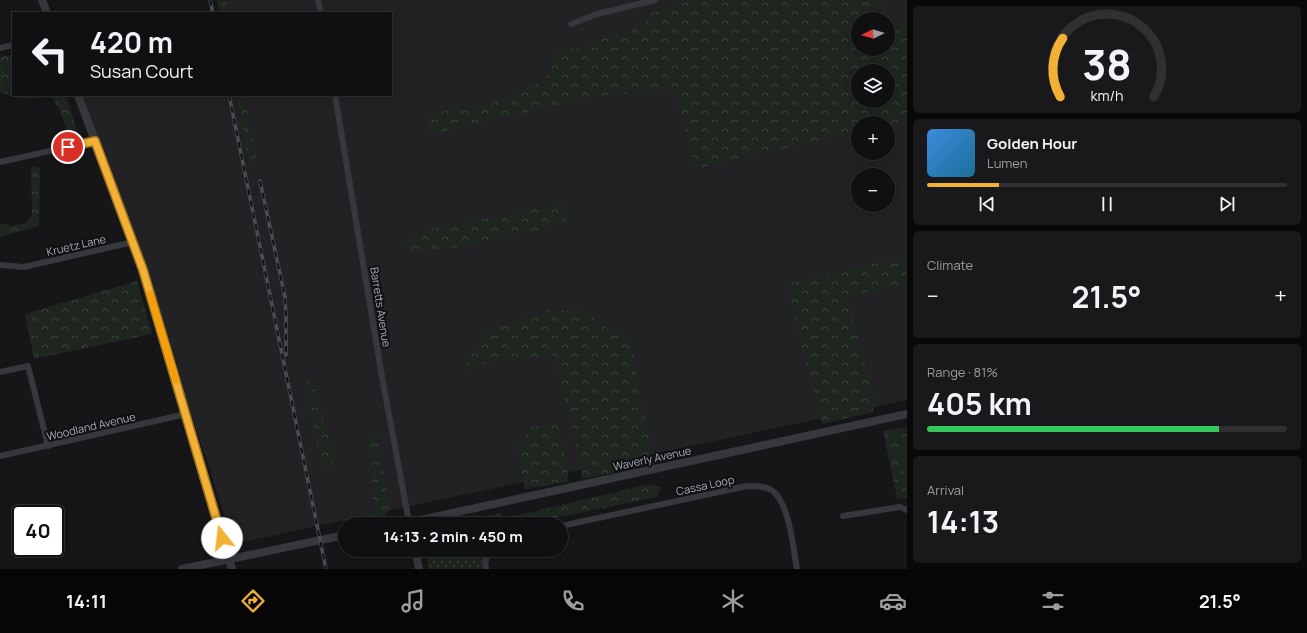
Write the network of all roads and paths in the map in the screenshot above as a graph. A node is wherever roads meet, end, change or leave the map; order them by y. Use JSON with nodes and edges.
{"nodes":[{"id":1,"x":42,"y":0,"type":"edge"},
{"id":2,"x":318,"y":0,"type":"edge"},
{"id":3,"x":655,"y":0,"type":"edge"},
{"id":4,"x":47,"y":12,"type":"edge"},
{"id":5,"x":321,"y":12,"type":"edge"},
{"id":6,"x":571,"y":24,"type":"dead end"},
{"id":7,"x":12,"y":45,"type":"edge"},
{"id":8,"x":0,"y":48,"type":"edge"},
{"id":9,"x":78,"y":96,"type":"edge"},
{"id":10,"x":335,"y":96,"type":"edge"},
{"id":11,"x":95,"y":141,"type":"junction"},
{"id":12,"x":0,"y":162,"type":"edge"},
{"id":13,"x":133,"y":242,"type":"junction"},
{"id":14,"x":0,"y":265,"type":"edge"},
{"id":15,"x":0,"y":372,"type":"edge"},
{"id":16,"x":186,"y":414,"type":"junction"},
{"id":17,"x":907,"y":414,"type":"edge"},
{"id":18,"x":48,"y":446,"type":"junction"},
{"id":19,"x":0,"y":456,"type":"edge"},
{"id":20,"x":907,"y":510,"type":"edge"},
{"id":21,"x":843,"y":516,"type":"dead end"},
{"id":22,"x":406,"y":517,"type":"edge"},
{"id":23,"x":435,"y":517,"type":"edge"},
{"id":24,"x":568,"y":525,"type":"edge"},
{"id":25,"x":338,"y":536,"type":"edge"},
{"id":26,"x":416,"y":557,"type":"edge"},
{"id":27,"x":487,"y":557,"type":"edge"},
{"id":28,"x":229,"y":559,"type":"junction"},
{"id":29,"x":182,"y":569,"type":"edge"},
{"id":30,"x":232,"y":569,"type":"edge"},
{"id":31,"x":419,"y":569,"type":"edge"},
{"id":32,"x":486,"y":569,"type":"edge"},
{"id":33,"x":797,"y":569,"type":"edge"}],
"edges":[{"from":1,"to":4,"type":"street"},
{"from":2,"to":5,"type":"street"},
{"from":3,"to":6,"type":"street"},
{"from":7,"to":8,"type":"street"},
{"from":9,"to":11,"type":"street"},
{"from":10,"to":22,"type":"street","name":"Barretts Avenue"},
{"from":11,"to":12,"type":"street"},
{"from":11,"to":13,"type":"street"},
{"from":13,"to":14,"type":"street","name":"Kruetz Lane"},
{"from":13,"to":16,"type":"street"},
{"from":15,"to":18,"type":"street"},
{"from":16,"to":18,"type":"street","name":"Woodland Avenue"},
{"from":16,"to":28,"type":"street"},
{"from":17,"to":23,"type":"street","name":"Waverly Avenue"},
{"from":18,"to":19,"type":"street","name":"Woodland Avenue"},
{"from":20,"to":21,"type":"street"},
{"from":24,"to":33,"type":"street","name":"Cassa Loop"},
{"from":25,"to":28,"type":"street"},
{"from":26,"to":31,"type":"street"},
{"from":27,"to":32,"type":"street"},
{"from":28,"to":29,"type":"street"},
{"from":28,"to":30,"type":"street"}]}
